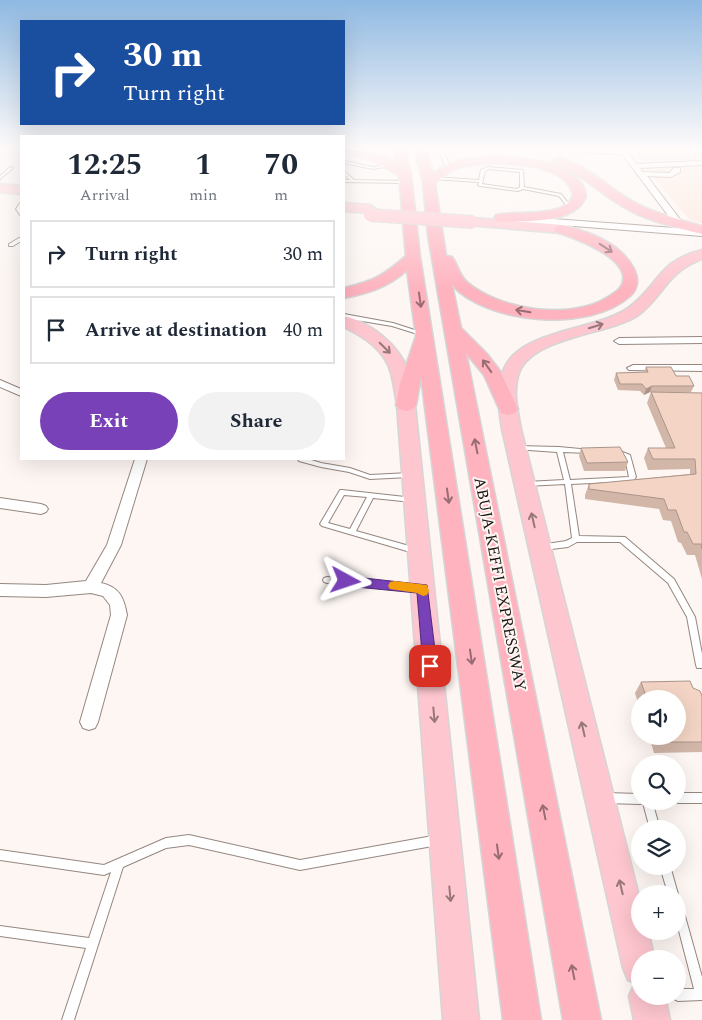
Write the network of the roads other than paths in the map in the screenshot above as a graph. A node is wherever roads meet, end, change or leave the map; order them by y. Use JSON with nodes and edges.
{"nodes":[{"id":1,"x":412,"y":196,"type":"edge"},
{"id":2,"x":420,"y":196,"type":"edge"},
{"id":3,"x":560,"y":196,"type":"edge"},
{"id":4,"x":580,"y":196,"type":"edge"},
{"id":5,"x":617,"y":196,"type":"edge"},
{"id":6,"x":657,"y":196,"type":"edge"},
{"id":7,"x":345,"y":207,"type":"edge"},
{"id":8,"x":570,"y":208,"type":"junction"},
{"id":9,"x":370,"y":212,"type":"junction"},
{"id":10,"x":345,"y":214,"type":"edge"},
{"id":11,"x":501,"y":218,"type":"junction"},
{"id":12,"x":472,"y":219,"type":"junction"},
{"id":13,"x":679,"y":224,"type":"junction"},
{"id":14,"x":561,"y":229,"type":"junction"},
{"id":15,"x":702,"y":232,"type":"edge"},
{"id":16,"x":435,"y":234,"type":"junction"},
{"id":17,"x":20,"y":240,"type":"edge"},
{"id":18,"x":11,"y":245,"type":"dead end"},
{"id":19,"x":702,"y":251,"type":"edge"},
{"id":20,"x":413,"y":257,"type":"junction"},
{"id":21,"x":345,"y":293,"type":"edge"},
{"id":22,"x":345,"y":316,"type":"edge"},
{"id":23,"x":345,"y":321,"type":"edge"},
{"id":24,"x":453,"y":330,"type":"junction"},
{"id":25,"x":425,"y":334,"type":"junction"},
{"id":26,"x":702,"y":340,"type":"edge"},
{"id":27,"x":619,"y":341,"type":"dead end"},
{"id":28,"x":633,"y":368,"type":"dead end"},
{"id":29,"x":702,"y":368,"type":"edge"},
{"id":30,"x":0,"y":383,"type":"edge"},
{"id":31,"x":20,"y":393,"type":"edge"},
{"id":32,"x":406,"y":405,"type":"junction"},
{"id":33,"x":508,"y":410,"type":"junction"},
{"id":34,"x":517,"y":448,"type":"junction"},
{"id":35,"x":559,"y":449,"type":"junction"},
{"id":36,"x":597,"y":451,"type":"edge"},
{"id":37,"x":607,"y":451,"type":"edge"},
{"id":38,"x":142,"y":460,"type":"edge"},
{"id":39,"x":304,"y":460,"type":"edge"},
{"id":40,"x":568,"y":482,"type":"junction"},
{"id":41,"x":525,"y":484,"type":"junction"},
{"id":42,"x":414,"y":488,"type":"junction"},
{"id":43,"x":371,"y":495,"type":"junction"},
{"id":44,"x":0,"y":503,"type":"edge"},
{"id":45,"x":41,"y":509,"type":"dead end"},
{"id":46,"x":352,"y":532,"type":"junction"},
{"id":47,"x":576,"y":539,"type":"junction"},
{"id":48,"x":540,"y":547,"type":"junction"},
{"id":49,"x":419,"y":551,"type":"junction"},
{"id":50,"x":327,"y":580,"type":"dead end"},
{"id":51,"x":91,"y":587,"type":"junction"},
{"id":52,"x":423,"y":589,"type":"junction"},
{"id":53,"x":0,"y":590,"type":"edge"},
{"id":54,"x":700,"y":665,"type":"dead end"},
{"id":55,"x":89,"y":722,"type":"dead end"},
{"id":56,"x":600,"y":798,"type":"junction"},
{"id":57,"x":686,"y":798,"type":"edge"},
{"id":58,"x":702,"y":798,"type":"edge"},
{"id":59,"x":631,"y":799,"type":"edge"},
{"id":60,"x":445,"y":839,"type":"junction"},
{"id":61,"x":0,"y":855,"type":"edge"},
{"id":62,"x":120,"y":863,"type":"junction"},
{"id":63,"x":0,"y":931,"type":"edge"},
{"id":64,"x":686,"y":937,"type":"edge"},
{"id":65,"x":93,"y":944,"type":"junction"},
{"id":66,"x":636,"y":950,"type":"edge"},
{"id":67,"x":702,"y":994,"type":"edge"},
{"id":68,"x":686,"y":995,"type":"edge"},
{"id":69,"x":649,"y":1005,"type":"edge"},
{"id":70,"x":68,"y":1020,"type":"edge"},
{"id":71,"x":461,"y":1020,"type":"edge"},
{"id":72,"x":522,"y":1020,"type":"edge"},
{"id":73,"x":582,"y":1020,"type":"edge"},
{"id":74,"x":652,"y":1020,"type":"edge"}],
"edges":[{"from":1,"to":20,"type":"highway","name":"ABUJA-KEFFI EXPRESSWAY"},
{"from":2,"to":16,"type":"highway","name":"ABUJA-KEFFI EXPRESSWAY"},
{"from":3,"to":8,"type":"lane"},
{"from":4,"to":8,"type":"highway"},
{"from":5,"to":13,"type":"highway"},
{"from":6,"to":13,"type":"street"},
{"from":7,"to":9,"type":"main road"},
{"from":8,"to":11,"type":"highway"},
{"from":9,"to":10,"type":"main road"},
{"from":9,"to":12,"type":"main road","bridge":true},
{"from":11,"to":12,"type":"main road"},
{"from":11,"to":15,"type":"street"},
{"from":12,"to":14,"type":"main road"},
{"from":13,"to":15,"type":"highway"},
{"from":14,"to":16,"type":"highway","one_way":true},
{"from":14,"to":19,"type":"street"},
{"from":16,"to":24,"type":"highway","name":"ABUJA-KEFFI EXPRESSWAY"},
{"from":17,"to":18,"type":"lane"},
{"from":33,"to":19,"type":"main road","one_way":true},
{"from":20,"to":21,"type":"highway"},
{"from":20,"to":25,"type":"highway","name":"ABUJA-KEFFI EXPRESSWAY","one_way":true},
{"from":22,"to":25,"type":"lane"},
{"from":23,"to":32,"type":"main road","one_way":true},
{"from":33,"to":24,"type":"highway","one_way":true},
{"from":73,"to":24,"type":"highway","name":"ABUJA-KEFFI EXPRESSWAY","one_way":true},
{"from":25,"to":32,"type":"highway"},
{"from":25,"to":72,"type":"highway","name":"ABUJA-KEFFI EXPRESSWAY","one_way":true},
{"from":26,"to":27,"type":"street"},
{"from":28,"to":29,"type":"street"},
{"from":30,"to":31,"type":"street"},
{"from":32,"to":42,"type":"main road"},
{"from":33,"to":34,"type":"main road"},
{"from":34,"to":35,"type":"lane"},
{"from":34,"to":41,"type":"main road"},
{"from":35,"to":36,"type":"lane"},
{"from":35,"to":40,"type":"lane"},
{"from":37,"to":40,"type":"lane"},
{"from":38,"to":51,"type":"street"},
{"from":39,"to":42,"type":"lane"},
{"from":40,"to":41,"type":"lane"},
{"from":40,"to":47,"type":"lane"},
{"from":48,"to":41,"type":"main road","one_way":true},
{"from":42,"to":43,"type":"lane"},
{"from":42,"to":49,"type":"main road"},
{"from":43,"to":46,"type":"lane"},
{"from":43,"to":46,"type":"lane"},
{"from":44,"to":45,"type":"street"},
{"from":46,"to":49,"type":"lane"},
{"from":47,"to":48,"type":"lane"},
{"from":47,"to":54,"type":"lane"},
{"from":56,"to":48,"type":"main road","one_way":true},
{"from":49,"to":52,"type":"main road"},
{"from":50,"to":52,"type":"lane"},
{"from":51,"to":53,"type":"street"},
{"from":51,"to":55,"type":"street"},
{"from":52,"to":60,"type":"main road","one_way":true},
{"from":56,"to":59,"type":"lane"},
{"from":66,"to":56,"type":"main road","one_way":true},
{"from":57,"to":58,"type":"lane"},
{"from":60,"to":62,"type":"lane"},
{"from":60,"to":71,"type":"main road","one_way":true},
{"from":61,"to":62,"type":"lane"},
{"from":62,"to":65,"type":"lane"},
{"from":63,"to":65,"type":"lane"},
{"from":64,"to":67,"type":"lane"},
{"from":65,"to":70,"type":"lane"},
{"from":67,"to":68,"type":"lane"},
{"from":69,"to":74,"type":"main road"}]}
